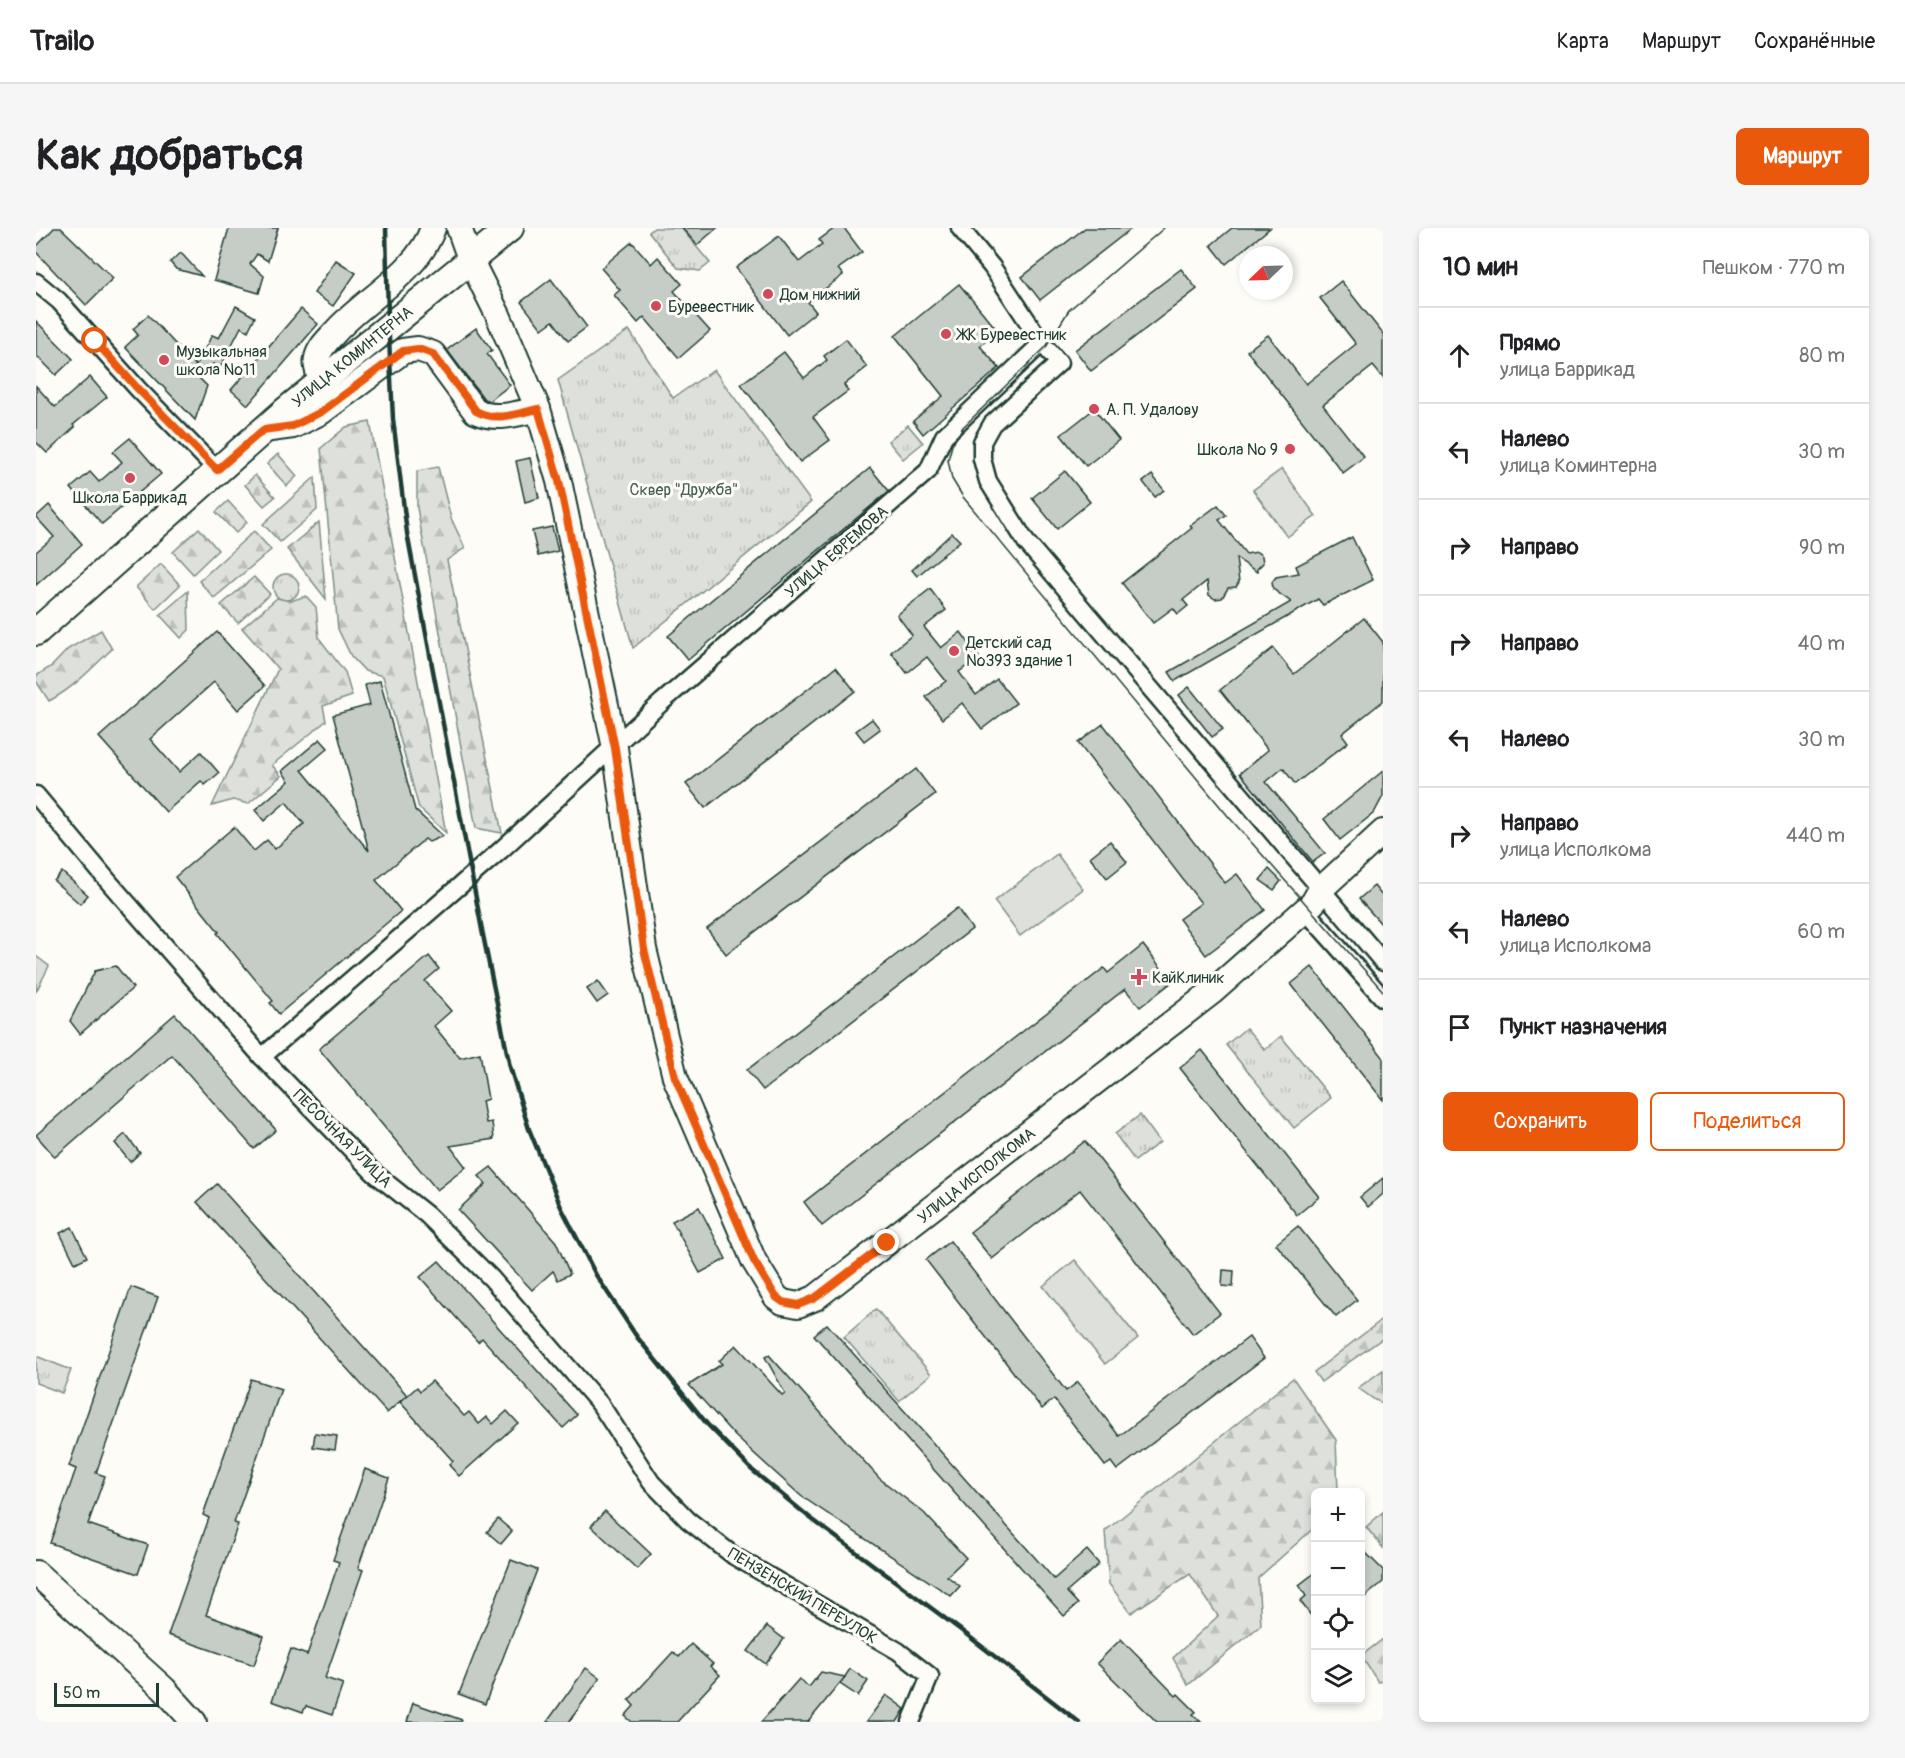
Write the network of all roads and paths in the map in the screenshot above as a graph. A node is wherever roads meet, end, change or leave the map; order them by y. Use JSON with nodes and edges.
{"nodes":[{"id":1,"x":433,"y":228,"type":"edge"},
{"id":2,"x":459,"y":228,"type":"edge"},
{"id":3,"x":510,"y":228,"type":"edge"},
{"id":4,"x":960,"y":228,"type":"edge"},
{"id":5,"x":470,"y":260,"type":"junction"},
{"id":6,"x":36,"y":282,"type":"edge"},
{"id":7,"x":1042,"y":343,"type":"junction"},
{"id":8,"x":321,"y":381,"type":"junction"},
{"id":9,"x":538,"y":409,"type":"junction"},
{"id":10,"x":263,"y":430,"type":"junction"},
{"id":11,"x":217,"y":470,"type":"junction"},
{"id":12,"x":36,"y":632,"type":"edge"},
{"id":13,"x":615,"y":748,"type":"junction"},
{"id":14,"x":36,"y":795,"type":"edge"},
{"id":15,"x":1383,"y":832,"type":"edge"},
{"id":16,"x":1320,"y":889,"type":"junction"},
{"id":17,"x":1305,"y":910,"type":"junction"},
{"id":18,"x":1383,"y":962,"type":"edge"},
{"id":19,"x":1383,"y":998,"type":"edge"},
{"id":20,"x":262,"y":1057,"type":"junction"},
{"id":21,"x":614,"y":1425,"type":"joint"},
{"id":22,"x":36,"y":1573,"type":"edge"},
{"id":23,"x":194,"y":1722,"type":"edge"},
{"id":24,"x":911,"y":1722,"type":"edge"}],
"edges":[{"from":1,"to":8,"type":"street"},
{"from":2,"to":5,"type":"street","name":"УЛИЦА ИСПОЛКОМА"},
{"from":3,"to":5,"type":"main road","name":"УЛИЦА КОМИНТЕРНА"},
{"from":4,"to":7,"type":"street"},
{"from":5,"to":8,"type":"main road","name":"УЛИЦА КОМИНТЕРНА"},
{"from":5,"to":9,"type":"street","name":"УЛИЦА ИСПОЛКОМА"},
{"from":6,"to":11,"type":"street"},
{"from":7,"to":13,"type":"street","name":"УЛИЦА ЕФРЕМОВА"},
{"from":7,"to":16,"type":"street"},
{"from":8,"to":10,"type":"main road","name":"УЛИЦА КОМИНТЕРНА"},
{"from":9,"to":10,"type":"street"},
{"from":9,"to":13,"type":"street","name":"УЛИЦА ИСПОЛКОМА"},
{"from":10,"to":11,"type":"main road","name":"УЛИЦА КОМИНТЕРНА"},
{"from":11,"to":12,"type":"main road","name":"УЛИЦА КОМИНТЕРНА"},
{"from":13,"to":17,"type":"street","name":"УЛИЦА ИСПОЛКОМА"},
{"from":13,"to":20,"type":"street","name":"УЛИЦА ЕФРЕМОВА"},
{"from":14,"to":20,"type":"street","name":"ПЕСОЧНАЯ УЛИЦА"},
{"from":15,"to":16,"type":"street","name":"УЛИЦА ИСПОЛКОМА"},
{"from":16,"to":17,"type":"street","name":"УЛИЦА ИСПОЛКОМА"},
{"from":16,"to":18,"type":"street"},
{"from":17,"to":19,"type":"street"},
{"from":20,"to":21,"type":"street","name":"ПЕСОЧНАЯ УЛИЦА"},
{"from":21,"to":24,"type":"street","name":"ПЕНЗЕНСКИЙ ПЕРЕУЛОК"},
{"from":22,"to":23,"type":"street"}]}
